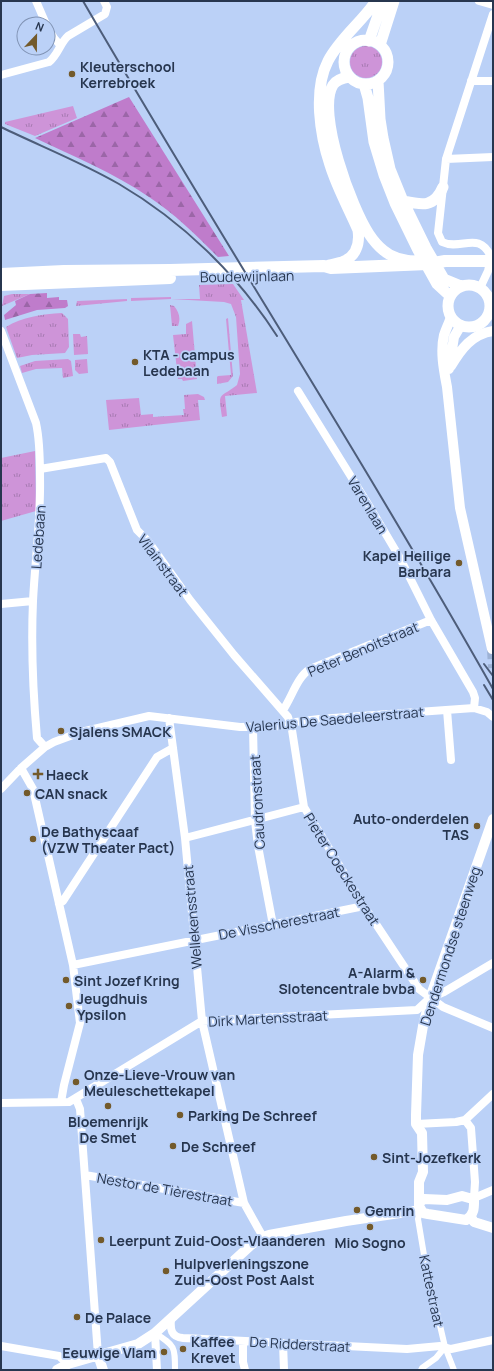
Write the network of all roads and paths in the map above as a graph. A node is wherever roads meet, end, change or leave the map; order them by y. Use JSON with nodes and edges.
{"nodes":[{"id":1,"x":36,"y":1,"type":"edge"},
{"id":2,"x":104,"y":1,"type":"edge"},
{"id":3,"x":376,"y":1,"type":"edge"},
{"id":4,"x":383,"y":1,"type":"edge"},
{"id":5,"x":394,"y":1,"type":"edge"},
{"id":6,"x":479,"y":1,"type":"edge"},
{"id":7,"x":493,"y":5,"type":"edge"},
{"id":8,"x":493,"y":14,"type":"edge"},
{"id":9,"x":43,"y":16,"type":"edge"},
{"id":10,"x":56,"y":40,"type":"edge"},
{"id":11,"x":369,"y":40,"type":"junction"},
{"id":12,"x":60,"y":45,"type":"junction"},
{"id":13,"x":380,"y":45,"type":"junction"},
{"id":14,"x":344,"y":56,"type":"junction"},
{"id":15,"x":1,"y":75,"type":"edge"},
{"id":16,"x":348,"y":76,"type":"junction"},
{"id":17,"x":378,"y":81,"type":"junction"},
{"id":18,"x":471,"y":81,"type":"junction"},
{"id":19,"x":493,"y":81,"type":"edge"},
{"id":20,"x":364,"y":84,"type":"junction"},
{"id":21,"x":320,"y":92,"type":"junction"},
{"id":22,"x":493,"y":157,"type":"edge"},
{"id":23,"x":446,"y":159,"type":"junction"},
{"id":24,"x":443,"y":187,"type":"junction"},
{"id":25,"x":403,"y":201,"type":"junction"},
{"id":26,"x":441,"y":204,"type":"junction"},
{"id":27,"x":411,"y":217,"type":"junction"},
{"id":28,"x":493,"y":260,"type":"edge"},
{"id":29,"x":444,"y":262,"type":"junction"},
{"id":30,"x":324,"y":266,"type":"junction"},
{"id":31,"x":7,"y":279,"type":"edge"},
{"id":32,"x":461,"y":286,"type":"junction"},
{"id":33,"x":480,"y":288,"type":"junction"},
{"id":34,"x":450,"y":296,"type":"junction"},
{"id":35,"x":491,"y":306,"type":"edge"},
{"id":36,"x":451,"y":317,"type":"junction"},
{"id":37,"x":489,"y":320,"type":"edge"},
{"id":38,"x":461,"y":326,"type":"junction"},
{"id":39,"x":1,"y":331,"type":"edge"},
{"id":40,"x":493,"y":331,"type":"edge"},
{"id":41,"x":449,"y":370,"type":"junction"},
{"id":42,"x":447,"y":387,"type":"junction"},
{"id":43,"x":298,"y":391,"type":"dead end"},
{"id":44,"x":40,"y":469,"type":"junction"},
{"id":45,"x":33,"y":601,"type":"junction"},
{"id":46,"x":1,"y":604,"type":"edge"},
{"id":47,"x":431,"y":620,"type":"junction"},
{"id":48,"x":492,"y":649,"type":"dead end"},
{"id":49,"x":474,"y":708,"type":"junction"},
{"id":50,"x":283,"y":710,"type":"junction"},
{"id":51,"x":447,"y":710,"type":"junction"},
{"id":52,"x":493,"y":717,"type":"edge"},
{"id":53,"x":169,"y":718,"type":"junction"},
{"id":54,"x":290,"y":724,"type":"junction"},
{"id":55,"x":253,"y":727,"type":"junction"},
{"id":56,"x":45,"y":746,"type":"junction"},
{"id":57,"x":172,"y":748,"type":"junction"},
{"id":58,"x":451,"y":760,"type":"dead end"},
{"id":59,"x":21,"y":768,"type":"junction"},
{"id":60,"x":1,"y":789,"type":"edge"},
{"id":61,"x":304,"y":808,"type":"junction"},
{"id":62,"x":493,"y":819,"type":"edge"},
{"id":63,"x":255,"y":821,"type":"junction"},
{"id":64,"x":185,"y":838,"type":"junction"},
{"id":65,"x":59,"y":904,"type":"junction"},
{"id":66,"x":364,"y":906,"type":"junction"},
{"id":67,"x":273,"y":925,"type":"junction"},
{"id":68,"x":194,"y":940,"type":"junction"},
{"id":69,"x":493,"y":963,"type":"edge"},
{"id":70,"x":73,"y":964,"type":"junction"},
{"id":71,"x":430,"y":998,"type":"junction"},
{"id":72,"x":202,"y":1022,"type":"junction"},
{"id":73,"x":493,"y":1028,"type":"edge"},
{"id":74,"x":64,"y":1089,"type":"junction"},
{"id":75,"x":493,"y":1094,"type":"edge"},
{"id":76,"x":76,"y":1099,"type":"junction"},
{"id":77,"x":61,"y":1102,"type":"junction"},
{"id":78,"x":1,"y":1103,"type":"edge"},
{"id":79,"x":465,"y":1120,"type":"junction"},
{"id":80,"x":416,"y":1124,"type":"junction"},
{"id":81,"x":85,"y":1175,"type":"junction"},
{"id":82,"x":419,"y":1182,"type":"junction"},
{"id":83,"x":493,"y":1190,"type":"edge"},
{"id":84,"x":474,"y":1198,"type":"junction"},
{"id":85,"x":430,"y":1199,"type":"junction"},
{"id":86,"x":244,"y":1203,"type":"junction"},
{"id":87,"x":420,"y":1206,"type":"junction"},
{"id":88,"x":471,"y":1217,"type":"junction"},
{"id":89,"x":493,"y":1228,"type":"edge"},
{"id":90,"x":263,"y":1237,"type":"junction"},
{"id":91,"x":172,"y":1319,"type":"junction"},
{"id":92,"x":155,"y":1333,"type":"junction"},
{"id":93,"x":493,"y":1340,"type":"edge"},
{"id":94,"x":243,"y":1341,"type":"junction"},
{"id":95,"x":283,"y":1343,"type":"junction"},
{"id":96,"x":1,"y":1346,"type":"edge"},
{"id":97,"x":445,"y":1347,"type":"junction"},
{"id":98,"x":98,"y":1355,"type":"junction"},
{"id":99,"x":68,"y":1364,"type":"junction"},
{"id":100,"x":57,"y":1370,"type":"edge"},
{"id":101,"x":103,"y":1370,"type":"edge"},
{"id":102,"x":157,"y":1370,"type":"edge"},
{"id":103,"x":175,"y":1370,"type":"edge"},
{"id":104,"x":245,"y":1370,"type":"edge"},
{"id":105,"x":284,"y":1370,"type":"edge"},
{"id":106,"x":421,"y":1370,"type":"edge"},
{"id":107,"x":454,"y":1370,"type":"edge"}],
"edges":[{"from":1,"to":9,"type":"street"},
{"from":2,"to":12,"type":"street"},
{"from":3,"to":21,"type":"main road","name":"Boudewijnlaan"},
{"from":4,"to":11,"type":"main road"},
{"from":5,"to":13,"type":"main road"},
{"from":6,"to":7,"type":"street"},
{"from":8,"to":18,"type":"street"},
{"from":10,"to":12,"type":"street"},
{"from":11,"to":13,"type":"main road"},
{"from":11,"to":14,"type":"main road"},
{"from":12,"to":15,"type":"street"},
{"from":13,"to":17,"type":"main road"},
{"from":14,"to":16,"type":"main road"},
{"from":14,"to":21,"type":"main road"},
{"from":16,"to":20,"type":"main road"},
{"from":16,"to":29,"type":"main road","name":"Boudewijnlaan"},
{"from":17,"to":20,"type":"main road"},
{"from":17,"to":25,"type":"main road"},
{"from":18,"to":19,"type":"street"},
{"from":18,"to":23,"type":"street"},
{"from":20,"to":34,"type":"main road"},
{"from":21,"to":30,"type":"main road","name":"Boudewijnlaan"},
{"from":22,"to":23,"type":"street"},
{"from":23,"to":24,"type":"street"},
{"from":24,"to":25,"type":"main road"},
{"from":24,"to":26,"type":"street"},
{"from":25,"to":27,"type":"main road"},
{"from":26,"to":27,"type":"main road"},
{"from":26,"to":28,"type":"street"},
{"from":27,"to":32,"type":"main road"},
{"from":28,"to":29,"type":"main road","name":"Boudewijnlaan"},
{"from":28,"to":31,"type":"main road","name":"Boudewijnlaan"},
{"from":28,"to":33,"type":"street"},
{"from":29,"to":30,"type":"main road","name":"Boudewijnlaan"},
{"from":30,"to":31,"type":"main road","name":"Boudewijnlaan"},
{"from":32,"to":33,"type":"main road"},
{"from":32,"to":34,"type":"main road"},
{"from":33,"to":35,"type":"main road"},
{"from":34,"to":36,"type":"main road"},
{"from":35,"to":37,"type":"main road"},
{"from":36,"to":38,"type":"main road"},
{"from":36,"to":42,"type":"street"},
{"from":37,"to":38,"type":"main road"},
{"from":38,"to":41,"type":"street"},
{"from":39,"to":44,"type":"street","name":"Ledebaan"},
{"from":40,"to":41,"type":"street"},
{"from":41,"to":42,"type":"street"},
{"from":42,"to":48,"type":"street"},
{"from":43,"to":47,"type":"street","name":"Varenlaan"},
{"from":44,"to":45,"type":"street","name":"Ledebaan"},
{"from":44,"to":50,"type":"street","name":"Vilainstraat"},
{"from":45,"to":46,"type":"street"},
{"from":45,"to":56,"type":"street","name":"Ledebaan"},
{"from":47,"to":49,"type":"street","name":"Varenlaan"},
{"from":47,"to":50,"type":"street","name":"Peter Benoitstraat"},
{"from":49,"to":51,"type":"street","name":"Valerius De Saedeleerstraat"},
{"from":49,"to":52,"type":"street","name":"Valerius De Saedeleerstraat"},
{"from":50,"to":54,"type":"street"},
{"from":51,"to":54,"type":"street","name":"Valerius De Saedeleerstraat"},
{"from":51,"to":58,"type":"street"},
{"from":53,"to":55,"type":"street","name":"Valerius De Saedeleerstraat"},
{"from":53,"to":56,"type":"street","name":"Valerius De Saedeleerstraat"},
{"from":53,"to":57,"type":"street","name":"Wellekensstraat"},
{"from":54,"to":55,"type":"street","name":"Valerius De Saedeleerstraat"},
{"from":54,"to":61,"type":"street","name":"Pieter Coeckestraat"},
{"from":55,"to":63,"type":"street","name":"Caudronstraat"},
{"from":56,"to":59,"type":"street","name":"Valerius De Saedeleerstraat"},
{"from":57,"to":64,"type":"street","name":"Wellekensstraat"},
{"from":57,"to":65,"type":"street"},
{"from":59,"to":60,"type":"street","name":"Valerius De Saedeleerstraat"},
{"from":59,"to":65,"type":"street"},
{"from":61,"to":63,"type":"street"},
{"from":61,"to":66,"type":"street","name":"Pieter Coeckestraat"},
{"from":62,"to":71,"type":"street","name":"Dendermondse steenweg"},
{"from":63,"to":64,"type":"street"},
{"from":63,"to":67,"type":"street","name":"Caudronstraat"},
{"from":64,"to":68,"type":"street","name":"Wellekensstraat"},
{"from":65,"to":70,"type":"street"},
{"from":66,"to":67,"type":"street","name":"De Visscherestraat"},
{"from":66,"to":71,"type":"street","name":"Pieter Coeckestraat"},
{"from":67,"to":68,"type":"street","name":"De Visscherestraat"},
{"from":68,"to":70,"type":"street","name":"De Visscherestraat"},
{"from":68,"to":72,"type":"street","name":"Wellekensstraat"},
{"from":69,"to":71,"type":"street","name":"Dirk Martensstraat"},
{"from":70,"to":74,"type":"street"},
{"from":71,"to":72,"type":"street","name":"Dirk Martensstraat"},
{"from":71,"to":73,"type":"street","name":"Pieter Coeckestraat"},
{"from":71,"to":80,"type":"street","name":"Dendermondse steenweg"},
{"from":72,"to":76,"type":"street","name":"Dirk Martensstraat"},
{"from":72,"to":86,"type":"street","name":"Wellekensstraat"},
{"from":74,"to":76,"type":"street"},
{"from":74,"to":77,"type":"street"},
{"from":75,"to":79,"type":"street"},
{"from":76,"to":77,"type":"street"},
{"from":76,"to":81,"type":"street"},
{"from":77,"to":78,"type":"street"},
{"from":79,"to":80,"type":"street"},
{"from":79,"to":84,"type":"street"},
{"from":80,"to":82,"type":"street","name":"Dendermondse steenweg"},
{"from":81,"to":86,"type":"street","name":"Nestor de Tièrestraat"},
{"from":81,"to":98,"type":"street"},
{"from":82,"to":85,"type":"street"},
{"from":82,"to":87,"type":"street","name":"Dendermondse steenweg"},
{"from":83,"to":84,"type":"street"},
{"from":84,"to":85,"type":"street"},
{"from":84,"to":88,"type":"street"},
{"from":85,"to":87,"type":"street"},
{"from":86,"to":90,"type":"street","name":"Wellekensstraat"},
{"from":87,"to":88,"type":"street"},
{"from":87,"to":90,"type":"street"},
{"from":87,"to":97,"type":"street","name":"Kattestraat"},
{"from":88,"to":89,"type":"street"},
{"from":90,"to":91,"type":"street"},
{"from":91,"to":92,"type":"street"},
{"from":91,"to":94,"type":"street","name":"De Ridderstraat"},
{"from":92,"to":98,"type":"street"},
{"from":92,"to":102,"type":"street"},
{"from":92,"to":103,"type":"street"},
{"from":93,"to":97,"type":"street","name":"De Ridderstraat"},
{"from":94,"to":95,"type":"street","name":"De Ridderstraat"},
{"from":94,"to":104,"type":"street"},
{"from":95,"to":97,"type":"street","name":"De Ridderstraat"},
{"from":95,"to":105,"type":"street"},
{"from":96,"to":99,"type":"street"},
{"from":97,"to":106,"type":"street"},
{"from":97,"to":107,"type":"street","name":"Kattestraat"},
{"from":98,"to":99,"type":"street"},
{"from":98,"to":101,"type":"street"},
{"from":99,"to":100,"type":"street"}]}
